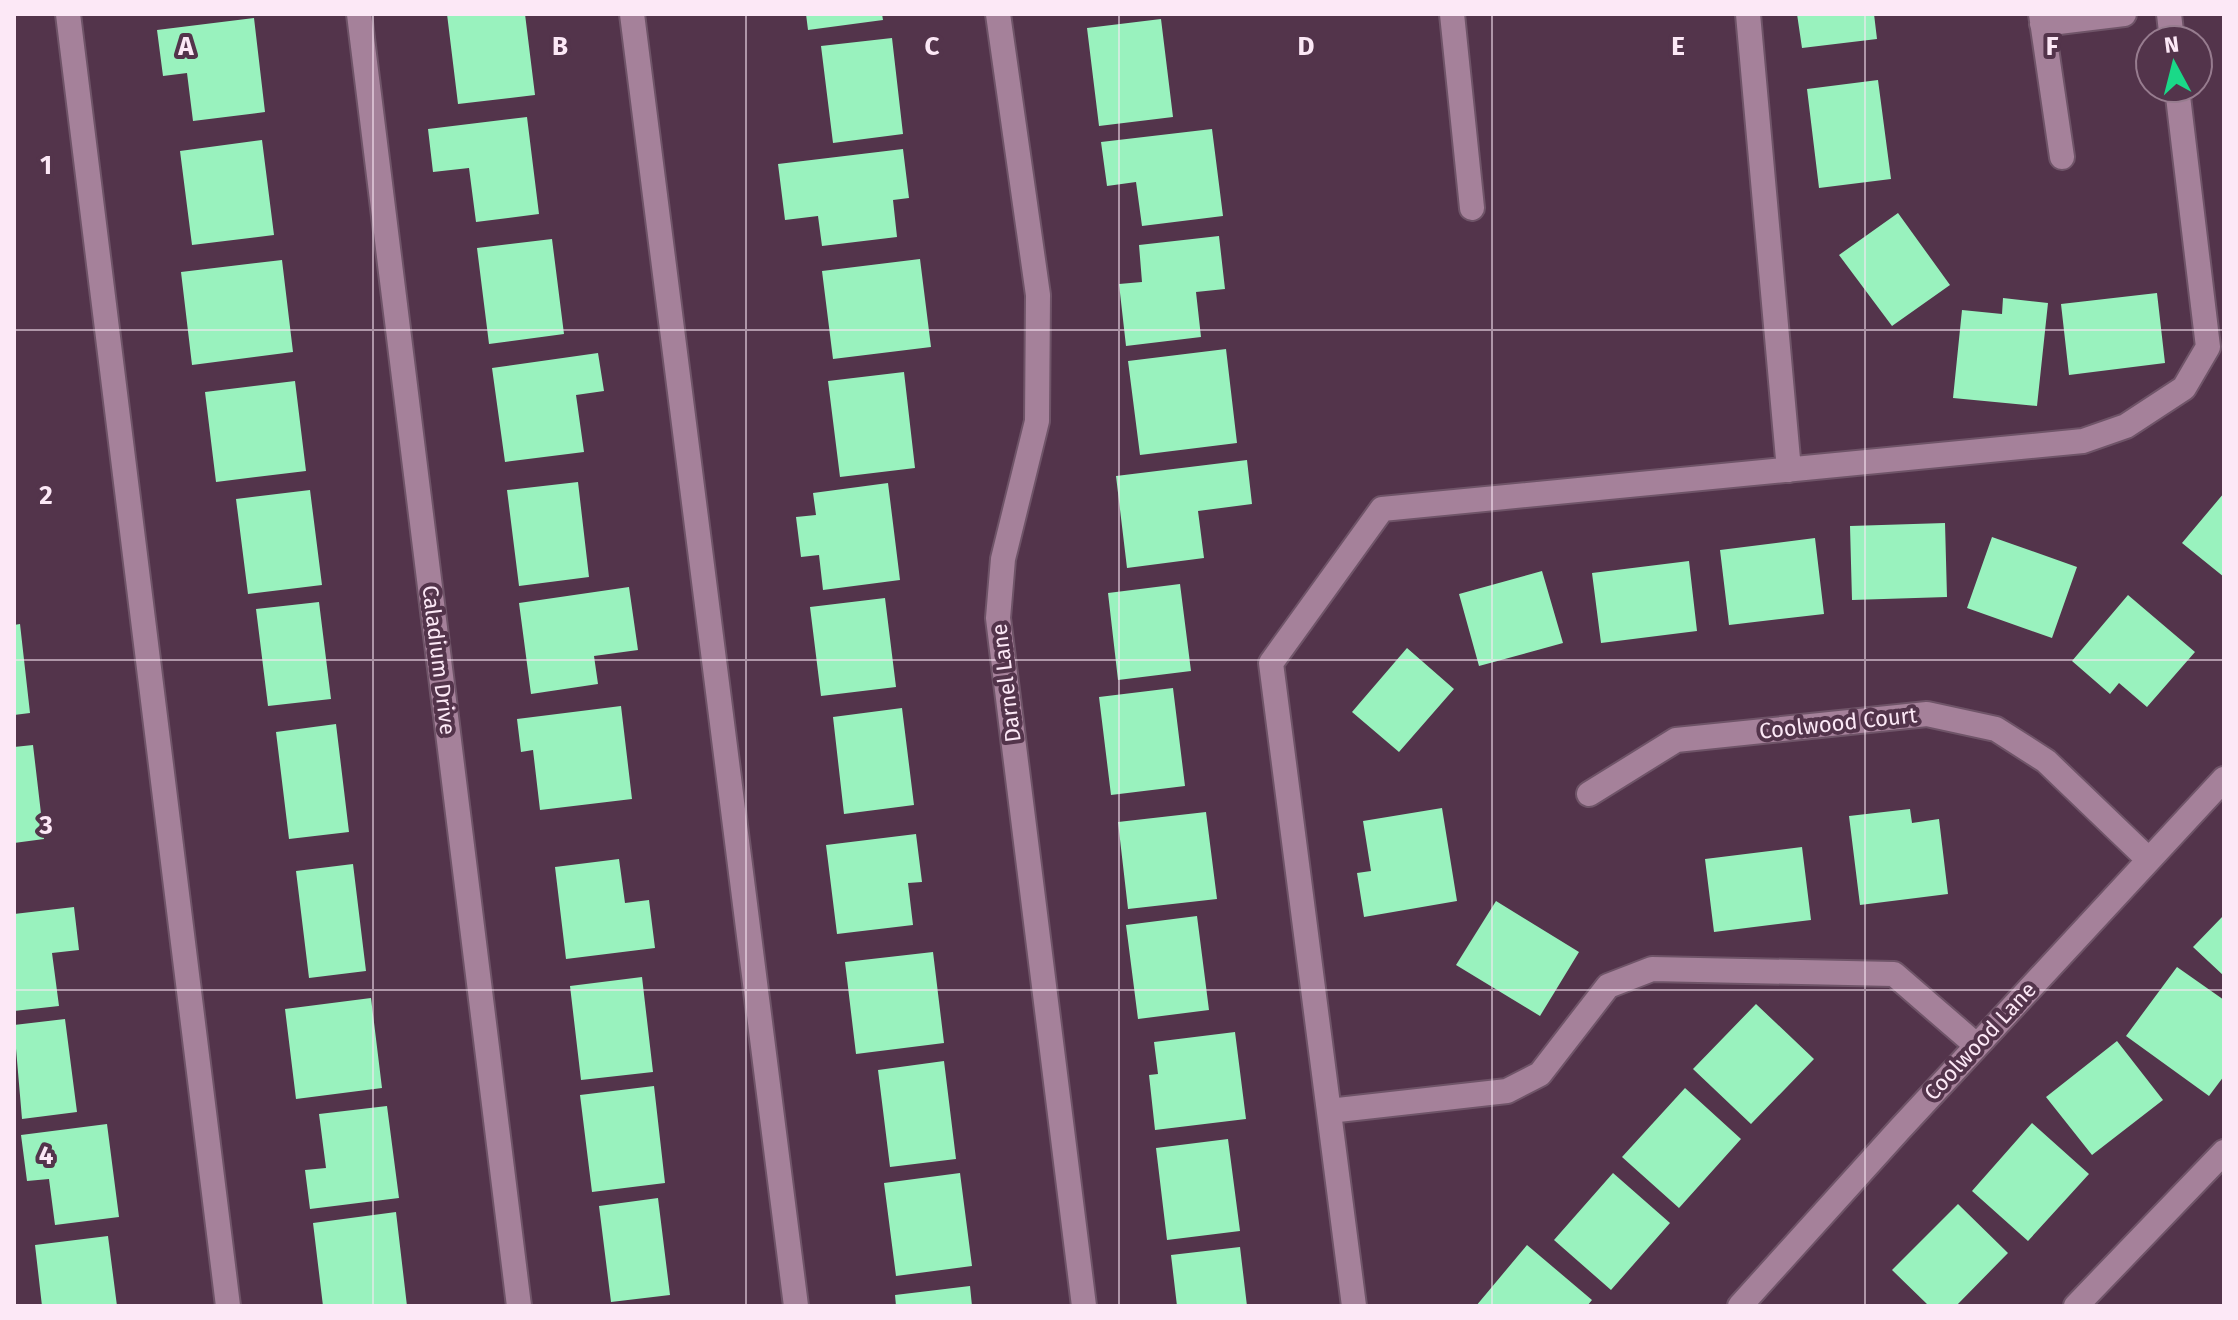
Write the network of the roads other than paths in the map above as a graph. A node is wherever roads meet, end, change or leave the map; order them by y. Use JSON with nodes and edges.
{"nodes":[{"id":1,"x":68,"y":14,"type":"edge"},
{"id":2,"x":359,"y":14,"type":"edge"},
{"id":3,"x":632,"y":14,"type":"edge"},
{"id":4,"x":998,"y":14,"type":"edge"},
{"id":5,"x":1452,"y":14,"type":"edge"},
{"id":6,"x":1748,"y":14,"type":"edge"},
{"id":7,"x":2124,"y":14,"type":"edge"},
{"id":8,"x":2042,"y":19,"type":"edge"},
{"id":9,"x":2179,"y":104,"type":"edge"},
{"id":10,"x":2062,"y":157,"type":"dead end"},
{"id":11,"x":1472,"y":208,"type":"dead end"},
{"id":12,"x":1789,"y":470,"type":"junction"},
{"id":13,"x":2224,"y":779,"type":"edge"},
{"id":14,"x":1589,"y":794,"type":"dead end"},
{"id":15,"x":2149,"y":860,"type":"junction"},
{"id":16,"x":1976,"y":1045,"type":"junction"},
{"id":17,"x":1329,"y":1111,"type":"junction"},
{"id":18,"x":2224,"y":1152,"type":"edge"},
{"id":19,"x":228,"y":1306,"type":"edge"},
{"id":20,"x":519,"y":1306,"type":"edge"},
{"id":21,"x":796,"y":1306,"type":"edge"},
{"id":22,"x":1084,"y":1306,"type":"edge"},
{"id":23,"x":1354,"y":1306,"type":"edge"},
{"id":24,"x":1740,"y":1306,"type":"edge"},
{"id":25,"x":2076,"y":1306,"type":"edge"}],
"edges":[{"from":1,"to":19,"type":"street"},
{"from":2,"to":20,"type":"street","name":"Caladium Drive"},
{"from":3,"to":21,"type":"street"},
{"from":4,"to":22,"type":"street","name":"Darnel Lane"},
{"from":5,"to":11,"type":"street"},
{"from":6,"to":12,"type":"street"},
{"from":7,"to":8,"type":"street"},
{"from":8,"to":10,"type":"street"},
{"from":9,"to":12,"type":"street"},
{"from":12,"to":17,"type":"street"},
{"from":13,"to":15,"type":"street","name":"Coolwood Lane"},
{"from":14,"to":15,"type":"street","name":"Coolwood Court"},
{"from":15,"to":16,"type":"street","name":"Coolwood Lane"},
{"from":16,"to":17,"type":"street"},
{"from":16,"to":24,"type":"street","name":"Coolwood Lane"},
{"from":17,"to":23,"type":"street"},
{"from":18,"to":25,"type":"street"}]}
